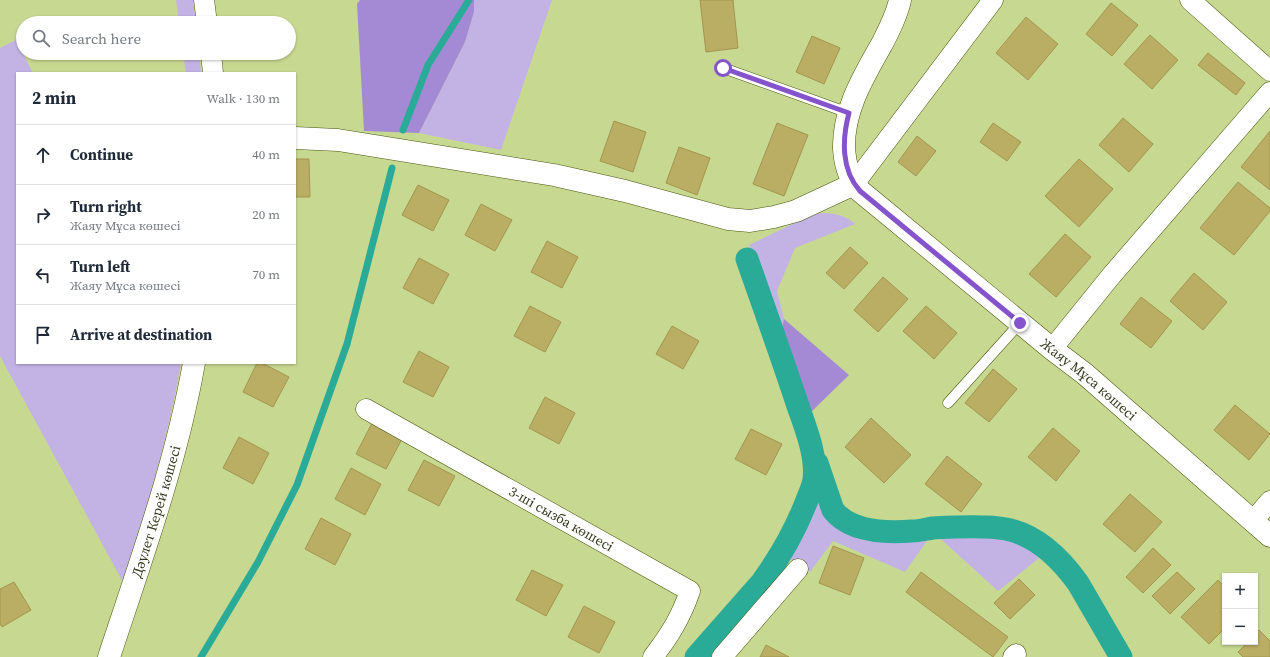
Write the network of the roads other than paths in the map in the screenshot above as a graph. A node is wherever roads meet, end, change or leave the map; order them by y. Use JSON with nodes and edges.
{"nodes":[{"id":1,"x":204,"y":0,"type":"edge"},
{"id":2,"x":900,"y":0,"type":"edge"},
{"id":3,"x":993,"y":0,"type":"edge"},
{"id":4,"x":1190,"y":0,"type":"edge"},
{"id":5,"x":206,"y":16,"type":"edge"},
{"id":6,"x":212,"y":60,"type":"edge"},
{"id":7,"x":723,"y":68,"type":"dead end"},
{"id":8,"x":1270,"y":71,"type":"edge"},
{"id":9,"x":213,"y":72,"type":"edge"},
{"id":10,"x":1270,"y":92,"type":"edge"},
{"id":11,"x":849,"y":113,"type":"junction"},
{"id":12,"x":296,"y":138,"type":"edge"},
{"id":13,"x":854,"y":184,"type":"junction"},
{"id":14,"x":1020,"y":323,"type":"junction"},
{"id":15,"x":1052,"y":349,"type":"junction"},
{"id":16,"x":194,"y":364,"type":"edge"},
{"id":17,"x":948,"y":403,"type":"dead end"},
{"id":18,"x":366,"y":409,"type":"dead end"},
{"id":19,"x":1270,"y":501,"type":"edge"},
{"id":20,"x":1253,"y":521,"type":"junction"},
{"id":21,"x":1270,"y":536,"type":"edge"},
{"id":22,"x":798,"y":569,"type":"dead end"},
{"id":23,"x":109,"y":657,"type":"edge"},
{"id":24,"x":653,"y":657,"type":"edge"},
{"id":25,"x":722,"y":657,"type":"edge"}],
"edges":[{"from":1,"to":5,"type":"street"},
{"from":2,"to":11,"type":"street","name":"Жаяу Мұса көшесі"},
{"from":3,"to":13,"type":"street"},
{"from":4,"to":8,"type":"street"},
{"from":6,"to":9,"type":"street"},
{"from":7,"to":11,"type":"lane"},
{"from":10,"to":15,"type":"street"},
{"from":11,"to":13,"type":"street","name":"Жаяу Мұса көшесі"},
{"from":12,"to":13,"type":"street"},
{"from":13,"to":14,"type":"street","name":"Жаяу Мұса көшесі"},
{"from":14,"to":15,"type":"street","name":"Жаяу Мұса көшесі"},
{"from":14,"to":17,"type":"lane"},
{"from":15,"to":20,"type":"street","name":"Жаяу Мұса көшесі"},
{"from":16,"to":23,"type":"street","name":"Дәулет Керей көшесі"},
{"from":18,"to":24,"type":"street","name":"3-ші сызба көшесі"},
{"from":19,"to":20,"type":"street"},
{"from":20,"to":21,"type":"street","name":"Жаяу Мұса көшесі"},
{"from":22,"to":25,"type":"street"}]}
